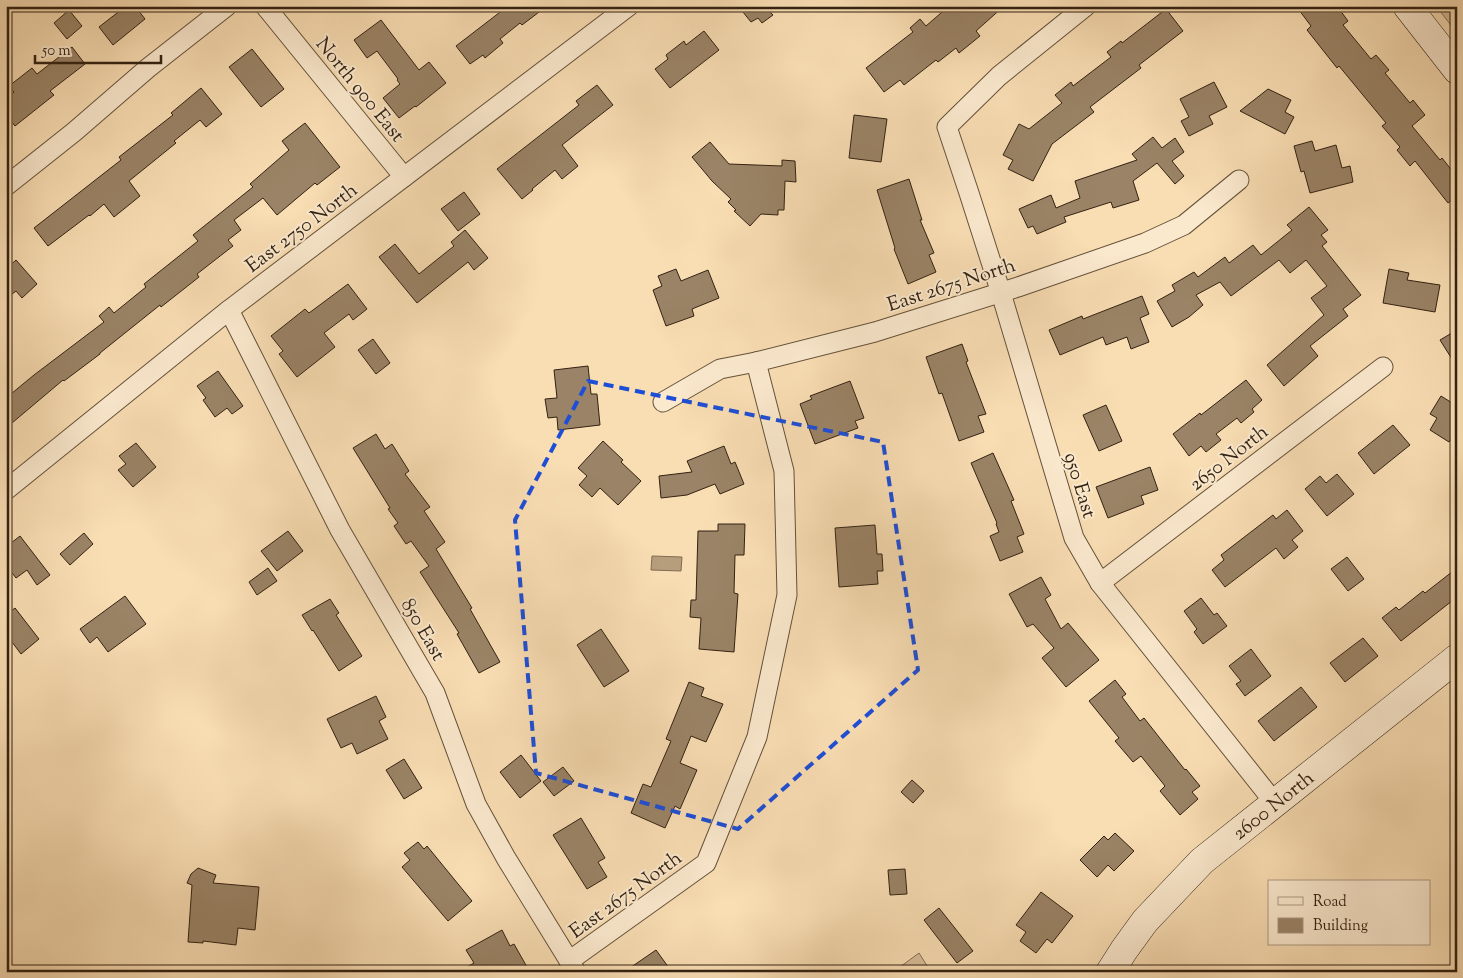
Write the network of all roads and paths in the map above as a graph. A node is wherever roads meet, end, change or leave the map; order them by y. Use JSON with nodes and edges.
{"nodes":[{"id":1,"x":226,"y":6,"type":"edge"},
{"id":2,"x":265,"y":6,"type":"edge"},
{"id":3,"x":629,"y":6,"type":"edge"},
{"id":4,"x":1086,"y":6,"type":"edge"},
{"id":5,"x":1407,"y":6,"type":"edge"},
{"id":6,"x":1457,"y":70,"type":"edge"},
{"id":7,"x":404,"y":177,"type":"junction"},
{"id":8,"x":1239,"y":180,"type":"dead end"},
{"id":9,"x":6,"y":186,"type":"edge"},
{"id":10,"x":1000,"y":293,"type":"junction"},
{"id":11,"x":229,"y":310,"type":"junction"},
{"id":12,"x":756,"y":362,"type":"junction"},
{"id":13,"x":1382,"y":367,"type":"dead end"},
{"id":14,"x":663,"y":402,"type":"dead end"},
{"id":15,"x":6,"y":490,"type":"edge"},
{"id":16,"x":1100,"y":583,"type":"junction"},
{"id":17,"x":1457,"y":658,"type":"edge"},
{"id":18,"x":1274,"y":802,"type":"junction"},
{"id":19,"x":572,"y":966,"type":"edge"},
{"id":20,"x":1110,"y":972,"type":"edge"}],
"edges":[{"from":1,"to":9,"type":"street"},
{"from":2,"to":7,"type":"street","name":"North 900 East"},
{"from":3,"to":7,"type":"street","name":"East 2750 North"},
{"from":4,"to":10,"type":"street","name":"950 East"},
{"from":5,"to":6,"type":"main road"},
{"from":7,"to":11,"type":"street","name":"East 2750 North"},
{"from":8,"to":10,"type":"street","name":"East 2675 North"},
{"from":10,"to":12,"type":"street","name":"East 2675 North"},
{"from":10,"to":16,"type":"street","name":"950 East"},
{"from":11,"to":15,"type":"street","name":"East 2750 North"},
{"from":11,"to":19,"type":"street","name":"850 East"},
{"from":12,"to":14,"type":"street","name":"East 2675 North"},
{"from":12,"to":19,"type":"street","name":"East 2675 North"},
{"from":13,"to":16,"type":"street","name":"2650 North"},
{"from":16,"to":18,"type":"street","name":"950 East"},
{"from":17,"to":18,"type":"main road","name":"2600 North"},
{"from":18,"to":20,"type":"main road","name":"2600 North"}]}
